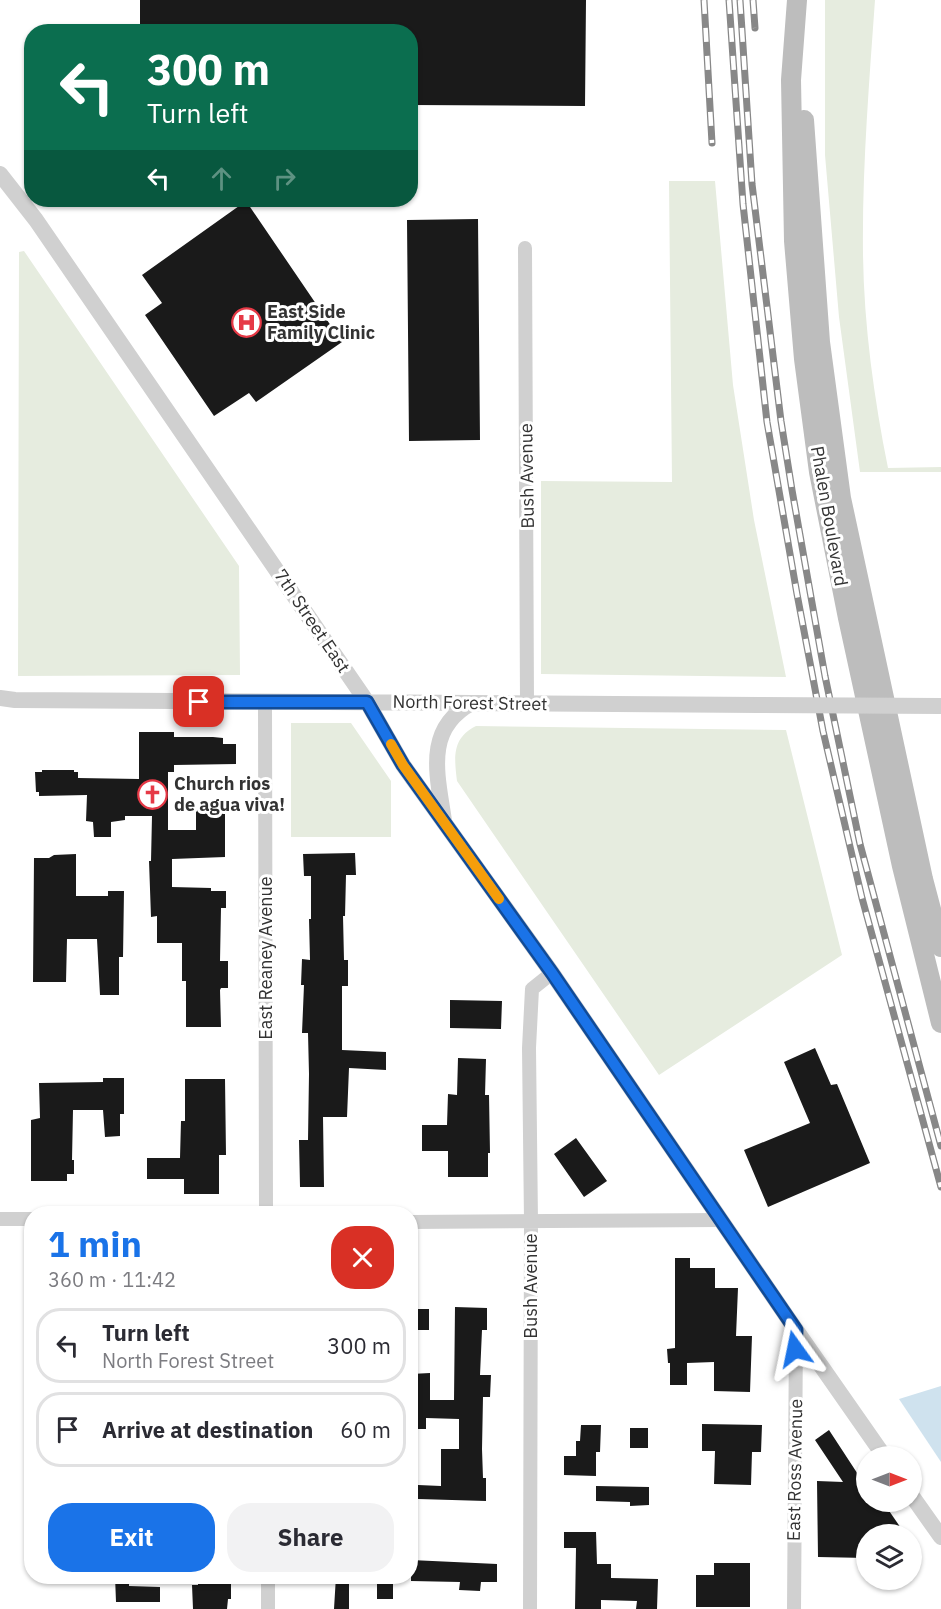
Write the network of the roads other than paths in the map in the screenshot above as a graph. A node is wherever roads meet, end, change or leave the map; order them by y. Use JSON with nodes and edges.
{"nodes":[{"id":1,"x":797,"y":0,"type":"edge"},
{"id":2,"x":0,"y":174,"type":"edge"},
{"id":3,"x":24,"y":205,"type":"edge"},
{"id":4,"x":26,"y":207,"type":"edge"},
{"id":5,"x":525,"y":248,"type":"dead end"},
{"id":6,"x":0,"y":698,"type":"edge"},
{"id":7,"x":367,"y":702,"type":"junction"},
{"id":8,"x":265,"y":703,"type":"junction"},
{"id":9,"x":472,"y":704,"type":"junction"},
{"id":10,"x":527,"y":704,"type":"junction"},
{"id":11,"x":941,"y":706,"type":"edge"},
{"id":12,"x":445,"y":825,"type":"junction"},
{"id":13,"x":941,"y":947,"type":"edge"},
{"id":14,"x":552,"y":973,"type":"junction"},
{"id":15,"x":941,"y":1023,"type":"edge"},
{"id":16,"x":266,"y":1206,"type":"edge"},
{"id":17,"x":0,"y":1219,"type":"edge"},
{"id":18,"x":24,"y":1219,"type":"edge"},
{"id":19,"x":721,"y":1220,"type":"junction"},
{"id":20,"x":418,"y":1222,"type":"edge"},
{"id":21,"x":531,"y":1222,"type":"junction"},
{"id":22,"x":796,"y":1330,"type":"junction"},
{"id":23,"x":877,"y":1446,"type":"edge"},
{"id":24,"x":922,"y":1510,"type":"edge"},
{"id":25,"x":941,"y":1537,"type":"edge"},
{"id":26,"x":268,"y":1584,"type":"edge"},
{"id":27,"x":268,"y":1609,"type":"edge"},
{"id":28,"x":530,"y":1609,"type":"edge"},
{"id":29,"x":794,"y":1609,"type":"edge"}],
"edges":[{"from":1,"to":13,"type":"main road","name":"Phalen Boulevard"},
{"from":1,"to":15,"type":"main road","name":"Phalen Boulevard"},
{"from":2,"to":3,"type":"street","name":"7th Street East"},
{"from":4,"to":7,"type":"street","name":"7th Street East"},
{"from":5,"to":10,"type":"street","name":"Bush Avenue"},
{"from":6,"to":8,"type":"street","name":"North Forest Street"},
{"from":7,"to":8,"type":"street","name":"North Forest Street"},
{"from":7,"to":9,"type":"street","name":"North Forest Street"},
{"from":7,"to":12,"type":"street","name":"7th Street East"},
{"from":8,"to":16,"type":"street","name":"East Reaney Avenue"},
{"from":9,"to":10,"type":"street","name":"North Forest Street"},
{"from":9,"to":12,"type":"street"},
{"from":10,"to":11,"type":"street","name":"North Forest Street","bridge":true},
{"from":12,"to":14,"type":"street","name":"7th Street East"},
{"from":14,"to":19,"type":"street","name":"7th Street East"},
{"from":14,"to":21,"type":"street","name":"Bush Avenue"},
{"from":17,"to":18,"type":"street"},
{"from":19,"to":21,"type":"street"},
{"from":19,"to":22,"type":"street","name":"7th Street East"},
{"from":20,"to":21,"type":"street"},
{"from":21,"to":28,"type":"street","name":"Bush Avenue"},
{"from":22,"to":23,"type":"street","name":"7th Street East"},
{"from":22,"to":29,"type":"street","name":"East Ross Avenue"},
{"from":24,"to":25,"type":"street"},
{"from":26,"to":27,"type":"street"}]}
